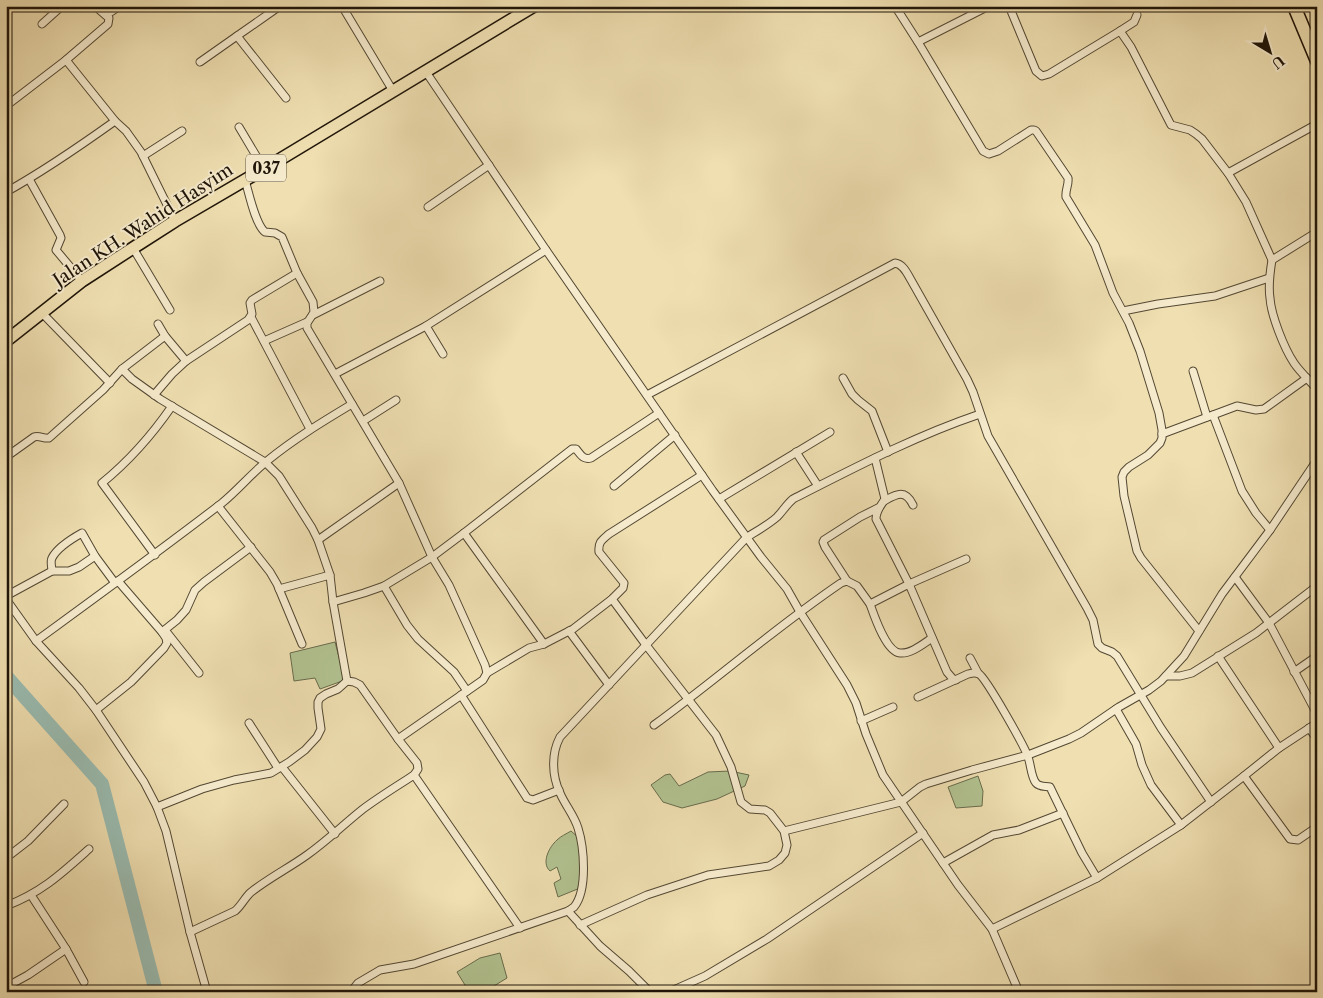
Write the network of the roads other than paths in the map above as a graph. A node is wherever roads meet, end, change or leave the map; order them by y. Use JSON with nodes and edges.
{"nodes":[{"id":1,"x":62,"y":6,"type":"edge"},
{"id":2,"x":96,"y":6,"type":"edge"},
{"id":3,"x":120,"y":6,"type":"edge"},
{"id":4,"x":280,"y":6,"type":"edge"},
{"id":5,"x":342,"y":6,"type":"edge"},
{"id":6,"x":534,"y":6,"type":"edge"},
{"id":7,"x":895,"y":6,"type":"edge"},
{"id":8,"x":989,"y":6,"type":"edge"},
{"id":9,"x":1018,"y":6,"type":"edge"},
{"id":10,"x":1294,"y":6,"type":"edge"},
{"id":11,"x":1010,"y":8,"type":"edge"},
{"id":12,"x":106,"y":15,"type":"junction"},
{"id":13,"x":1137,"y":16,"type":"dead end"},
{"id":14,"x":42,"y":24,"type":"dead end"},
{"id":15,"x":1120,"y":31,"type":"junction"},
{"id":16,"x":237,"y":36,"type":"junction"},
{"id":17,"x":918,"y":42,"type":"junction"},
{"id":18,"x":1316,"y":55,"type":"edge"},
{"id":19,"x":66,"y":60,"type":"junction"},
{"id":20,"x":200,"y":62,"type":"dead end"},
{"id":21,"x":426,"y":72,"type":"junction"},
{"id":22,"x":393,"y":91,"type":"junction"},
{"id":23,"x":286,"y":98,"type":"dead end"},
{"id":24,"x":6,"y":106,"type":"edge"},
{"id":25,"x":115,"y":121,"type":"junction"},
{"id":26,"x":1317,"y":124,"type":"edge"},
{"id":27,"x":239,"y":127,"type":"dead end"},
{"id":28,"x":182,"y":131,"type":"dead end"},
{"id":29,"x":143,"y":156,"type":"junction"},
{"id":30,"x":488,"y":165,"type":"junction"},
{"id":31,"x":264,"y":169,"type":"junction"},
{"id":32,"x":1228,"y":173,"type":"junction"},
{"id":33,"x":29,"y":179,"type":"junction"},
{"id":34,"x":245,"y":180,"type":"junction"},
{"id":35,"x":6,"y":192,"type":"edge"},
{"id":36,"x":428,"y":207,"type":"dead end"},
{"id":37,"x":175,"y":221,"type":"junction"},
{"id":38,"x":1317,"y":232,"type":"edge"},
{"id":39,"x":133,"y":248,"type":"junction"},
{"id":40,"x":546,"y":250,"type":"junction"},
{"id":41,"x":1272,"y":260,"type":"junction"},
{"id":42,"x":297,"y":273,"type":"junction"},
{"id":43,"x":1269,"y":278,"type":"junction"},
{"id":44,"x":82,"y":281,"type":"junction"},
{"id":45,"x":380,"y":281,"type":"dead end"},
{"id":46,"x":170,"y":310,"type":"dead end"},
{"id":47,"x":1123,"y":311,"type":"junction"},
{"id":48,"x":42,"y":313,"type":"junction"},
{"id":49,"x":313,"y":315,"type":"junction"},
{"id":50,"x":251,"y":317,"type":"junction"},
{"id":51,"x":308,"y":322,"type":"junction"},
{"id":52,"x":158,"y":324,"type":"dead end"},
{"id":53,"x":426,"y":326,"type":"junction"},
{"id":54,"x":165,"y":336,"type":"junction"},
{"id":55,"x":6,"y":341,"type":"edge"},
{"id":56,"x":264,"y":341,"type":"junction"},
{"id":57,"x":443,"y":354,"type":"dead end"},
{"id":58,"x":186,"y":361,"type":"junction"},
{"id":59,"x":122,"y":369,"type":"junction"},
{"id":60,"x":1193,"y":371,"type":"dead end"},
{"id":61,"x":335,"y":374,"type":"junction"},
{"id":62,"x":843,"y":378,"type":"dead end"},
{"id":63,"x":1307,"y":378,"type":"junction"},
{"id":64,"x":110,"y":383,"type":"junction"},
{"id":65,"x":1317,"y":389,"type":"edge"},
{"id":66,"x":650,"y":393,"type":"junction"},
{"id":67,"x":154,"y":394,"type":"junction"},
{"id":68,"x":396,"y":400,"type":"dead end"},
{"id":69,"x":352,"y":404,"type":"junction"},
{"id":70,"x":172,"y":406,"type":"junction"},
{"id":71,"x":659,"y":412,"type":"junction"},
{"id":72,"x":980,"y":414,"type":"junction"},
{"id":73,"x":1210,"y":416,"type":"junction"},
{"id":74,"x":363,"y":421,"type":"junction"},
{"id":75,"x":310,"y":429,"type":"junction"},
{"id":76,"x":830,"y":432,"type":"dead end"},
{"id":77,"x":1162,"y":434,"type":"junction"},
{"id":78,"x":675,"y":435,"type":"junction"},
{"id":79,"x":796,"y":452,"type":"junction"},
{"id":80,"x":888,"y":452,"type":"junction"},
{"id":81,"x":6,"y":457,"type":"edge"},
{"id":82,"x":875,"y":458,"type":"junction"},
{"id":83,"x":266,"y":462,"type":"junction"},
{"id":84,"x":1316,"y":462,"type":"edge"},
{"id":85,"x":702,"y":475,"type":"junction"},
{"id":86,"x":399,"y":483,"type":"junction"},
{"id":87,"x":614,"y":486,"type":"dead end"},
{"id":88,"x":818,"y":486,"type":"junction"},
{"id":89,"x":719,"y":499,"type":"junction"},
{"id":90,"x":884,"y":501,"type":"junction"},
{"id":91,"x":912,"y":505,"type":"dead end"},
{"id":92,"x":218,"y":506,"type":"junction"},
{"id":93,"x":878,"y":508,"type":"junction"},
{"id":94,"x":1270,"y":530,"type":"junction"},
{"id":95,"x":464,"y":533,"type":"junction"},
{"id":96,"x":747,"y":537,"type":"junction"},
{"id":97,"x":318,"y":540,"type":"junction"},
{"id":98,"x":251,"y":547,"type":"junction"},
{"id":99,"x":155,"y":555,"type":"junction"},
{"id":100,"x":95,"y":556,"type":"junction"},
{"id":101,"x":432,"y":557,"type":"junction"},
{"id":102,"x":966,"y":559,"type":"dead end"},
{"id":103,"x":52,"y":570,"type":"junction"},
{"id":104,"x":330,"y":575,"type":"junction"},
{"id":105,"x":1235,"y":577,"type":"junction"},
{"id":106,"x":847,"y":581,"type":"junction"},
{"id":107,"x":116,"y":582,"type":"junction"},
{"id":108,"x":909,"y":584,"type":"junction"},
{"id":109,"x":384,"y":586,"type":"junction"},
{"id":110,"x":1317,"y":586,"type":"edge"},
{"id":111,"x":279,"y":589,"type":"junction"},
{"id":112,"x":6,"y":598,"type":"edge"},
{"id":113,"x":612,"y":599,"type":"junction"},
{"id":114,"x":333,"y":602,"type":"junction"},
{"id":115,"x":870,"y":604,"type":"junction"},
{"id":116,"x":800,"y":612,"type":"junction"},
{"id":117,"x":1269,"y":623,"type":"junction"},
{"id":118,"x":163,"y":630,"type":"junction"},
{"id":119,"x":569,"y":631,"type":"junction"},
{"id":120,"x":1199,"y":631,"type":"junction"},
{"id":121,"x":932,"y":638,"type":"junction"},
{"id":122,"x":36,"y":641,"type":"junction"},
{"id":123,"x":302,"y":644,"type":"dead end"},
{"id":124,"x":544,"y":644,"type":"junction"},
{"id":125,"x":646,"y":645,"type":"junction"},
{"id":126,"x":1218,"y":656,"type":"junction"},
{"id":127,"x":1317,"y":656,"type":"edge"},
{"id":128,"x":970,"y":658,"type":"dead end"},
{"id":129,"x":1294,"y":672,"type":"junction"},
{"id":130,"x":199,"y":673,"type":"dead end"},
{"id":131,"x":487,"y":674,"type":"junction"},
{"id":132,"x":978,"y":674,"type":"junction"},
{"id":133,"x":1166,"y":676,"type":"junction"},
{"id":134,"x":956,"y":680,"type":"junction"},
{"id":135,"x":347,"y":682,"type":"junction"},
{"id":136,"x":609,"y":685,"type":"junction"},
{"id":137,"x":464,"y":693,"type":"junction"},
{"id":138,"x":1141,"y":695,"type":"junction"},
{"id":139,"x":918,"y":697,"type":"dead end"},
{"id":140,"x":688,"y":700,"type":"junction"},
{"id":141,"x":893,"y":707,"type":"dead end"},
{"id":142,"x":1116,"y":709,"type":"junction"},
{"id":143,"x":96,"y":710,"type":"junction"},
{"id":144,"x":1317,"y":714,"type":"edge"},
{"id":145,"x":862,"y":721,"type":"junction"},
{"id":146,"x":248,"y":723,"type":"dead end"},
{"id":147,"x":1317,"y":724,"type":"edge"},
{"id":148,"x":654,"y":725,"type":"dead end"},
{"id":149,"x":1309,"y":728,"type":"junction"},
{"id":150,"x":398,"y":739,"type":"junction"},
{"id":151,"x":1317,"y":739,"type":"edge"},
{"id":152,"x":1279,"y":748,"type":"junction"},
{"id":153,"x":1028,"y":755,"type":"junction"},
{"id":154,"x":280,"y":767,"type":"junction"},
{"id":155,"x":414,"y":775,"type":"junction"},
{"id":156,"x":1244,"y":776,"type":"junction"},
{"id":157,"x":559,"y":790,"type":"junction"},
{"id":158,"x":901,"y":802,"type":"junction"},
{"id":159,"x":1211,"y":802,"type":"junction"},
{"id":160,"x":64,"y":804,"type":"dead end"},
{"id":161,"x":157,"y":807,"type":"junction"},
{"id":162,"x":1063,"y":813,"type":"junction"},
{"id":163,"x":1181,"y":825,"type":"junction"},
{"id":164,"x":1317,"y":828,"type":"edge"},
{"id":165,"x":784,"y":831,"type":"junction"},
{"id":166,"x":923,"y":833,"type":"junction"},
{"id":167,"x":335,"y":834,"type":"junction"},
{"id":168,"x":89,"y":849,"type":"dead end"},
{"id":169,"x":6,"y":858,"type":"edge"},
{"id":170,"x":947,"y":861,"type":"junction"},
{"id":171,"x":1097,"y":878,"type":"junction"},
{"id":172,"x":31,"y":895,"type":"junction"},
{"id":173,"x":6,"y":906,"type":"edge"},
{"id":174,"x":568,"y":911,"type":"junction"},
{"id":175,"x":580,"y":925,"type":"junction"},
{"id":176,"x":520,"y":928,"type":"junction"},
{"id":177,"x":992,"y":929,"type":"junction"},
{"id":178,"x":190,"y":932,"type":"junction"},
{"id":179,"x":66,"y":949,"type":"junction"},
{"id":180,"x":84,"y":982,"type":"dead end"},
{"id":181,"x":6,"y":987,"type":"edge"},
{"id":182,"x":207,"y":992,"type":"edge"},
{"id":183,"x":351,"y":992,"type":"edge"},
{"id":184,"x":650,"y":992,"type":"edge"},
{"id":185,"x":669,"y":992,"type":"edge"},
{"id":186,"x":1019,"y":992,"type":"edge"}],
"edges":[{"from":1,"to":14,"type":"street"},
{"from":2,"to":12,"type":"street"},
{"from":3,"to":12,"type":"street"},
{"from":4,"to":16,"type":"street"},
{"from":5,"to":22,"type":"street"},
{"from":6,"to":21,"type":"main road","name":"Jalan KH. Wahid Hasyim","number":"037"},
{"from":7,"to":17,"type":"street"},
{"from":8,"to":17,"type":"street"},
{"from":9,"to":11,"type":"street"},
{"from":10,"to":18,"type":"highway"},
{"from":11,"to":15,"type":"street"},
{"from":12,"to":19,"type":"street"},
{"from":13,"to":15,"type":"street"},
{"from":15,"to":32,"type":"street"},
{"from":16,"to":20,"type":"street"},
{"from":16,"to":23,"type":"street"},
{"from":17,"to":47,"type":"street"},
{"from":19,"to":24,"type":"street"},
{"from":19,"to":25,"type":"street"},
{"from":21,"to":22,"type":"main road","name":"Jalan KH. Wahid Hasyim","number":"037"},
{"from":21,"to":30,"type":"street"},
{"from":22,"to":31,"type":"main road","name":"Jalan KH. Wahid Hasyim","number":"037"},
{"from":25,"to":29,"type":"street"},
{"from":25,"to":33,"type":"street"},
{"from":26,"to":32,"type":"street"},
{"from":27,"to":31,"type":"street"},
{"from":28,"to":29,"type":"street"},
{"from":29,"to":37,"type":"street"},
{"from":30,"to":36,"type":"street"},
{"from":30,"to":40,"type":"street"},
{"from":31,"to":34,"type":"main road","name":"Jalan KH. Wahid Hasyim","number":"037"},
{"from":32,"to":41,"type":"street"},
{"from":33,"to":35,"type":"street"},
{"from":33,"to":44,"type":"street"},
{"from":34,"to":37,"type":"main road","name":"Jalan KH. Wahid Hasyim","number":"037"},
{"from":34,"to":42,"type":"street"},
{"from":37,"to":39,"type":"main road","name":"Jalan KH. Wahid Hasyim","number":"037"},
{"from":38,"to":41,"type":"street"},
{"from":39,"to":44,"type":"main road","name":"Jalan KH. Wahid Hasyim","number":"037"},
{"from":39,"to":46,"type":"street"},
{"from":40,"to":53,"type":"street"},
{"from":40,"to":66,"type":"street"},
{"from":41,"to":43,"type":"street"},
{"from":42,"to":49,"type":"street"},
{"from":42,"to":50,"type":"street"},
{"from":43,"to":47,"type":"street"},
{"from":43,"to":63,"type":"street"},
{"from":44,"to":48,"type":"main road","name":"Jalan KH. Wahid Hasyim","number":"037"},
{"from":45,"to":49,"type":"street"},
{"from":47,"to":77,"type":"street"},
{"from":48,"to":55,"type":"main road","name":"Jalan KH. Wahid Hasyim","number":"037"},
{"from":48,"to":64,"type":"street"},
{"from":49,"to":51,"type":"street"},
{"from":50,"to":56,"type":"street"},
{"from":50,"to":58,"type":"street"},
{"from":51,"to":56,"type":"street"},
{"from":51,"to":61,"type":"street"},
{"from":52,"to":54,"type":"street"},
{"from":53,"to":57,"type":"street"},
{"from":53,"to":61,"type":"street"},
{"from":54,"to":58,"type":"street"},
{"from":54,"to":59,"type":"street"},
{"from":56,"to":75,"type":"street"},
{"from":58,"to":67,"type":"street"},
{"from":59,"to":64,"type":"street"},
{"from":59,"to":67,"type":"street"},
{"from":60,"to":73,"type":"street"},
{"from":61,"to":69,"type":"street"},
{"from":62,"to":80,"type":"street"},
{"from":63,"to":65,"type":"street"},
{"from":63,"to":73,"type":"street"},
{"from":64,"to":81,"type":"street"},
{"from":66,"to":71,"type":"street"},
{"from":66,"to":72,"type":"street"},
{"from":67,"to":70,"type":"street"},
{"from":68,"to":74,"type":"street"},
{"from":69,"to":74,"type":"street"},
{"from":69,"to":75,"type":"street"},
{"from":70,"to":83,"type":"street"},
{"from":70,"to":99,"type":"street"},
{"from":71,"to":78,"type":"street"},
{"from":71,"to":95,"type":"street"},
{"from":72,"to":80,"type":"street"},
{"from":72,"to":138,"type":"street"},
{"from":73,"to":77,"type":"street"},
{"from":73,"to":94,"type":"street"},
{"from":74,"to":86,"type":"street"},
{"from":75,"to":83,"type":"street"},
{"from":76,"to":79,"type":"street"},
{"from":77,"to":120,"type":"street"},
{"from":78,"to":85,"type":"street"},
{"from":78,"to":87,"type":"street"},
{"from":79,"to":88,"type":"street"},
{"from":79,"to":89,"type":"street"},
{"from":80,"to":82,"type":"street"},
{"from":82,"to":88,"type":"street"},
{"from":82,"to":90,"type":"street"},
{"from":83,"to":92,"type":"street"},
{"from":83,"to":97,"type":"street"},
{"from":84,"to":94,"type":"street"},
{"from":85,"to":89,"type":"street"},
{"from":85,"to":113,"type":"street"},
{"from":86,"to":97,"type":"street"},
{"from":86,"to":101,"type":"street"},
{"from":88,"to":96,"type":"street"},
{"from":89,"to":96,"type":"street"},
{"from":90,"to":91,"type":"street"},
{"from":90,"to":93,"type":"street"},
{"from":92,"to":98,"type":"street"},
{"from":92,"to":99,"type":"street"},
{"from":93,"to":106,"type":"street"},
{"from":93,"to":108,"type":"street"},
{"from":94,"to":105,"type":"street"},
{"from":95,"to":101,"type":"street"},
{"from":95,"to":124,"type":"street"},
{"from":96,"to":116,"type":"street"},
{"from":96,"to":125,"type":"street"},
{"from":97,"to":104,"type":"street"},
{"from":98,"to":111,"type":"street"},
{"from":98,"to":118,"type":"street"},
{"from":99,"to":107,"type":"street"},
{"from":100,"to":103,"type":"street"},
{"from":100,"to":103,"type":"street"},
{"from":100,"to":107,"type":"street"},
{"from":101,"to":109,"type":"street"},
{"from":101,"to":131,"type":"street"},
{"from":102,"to":108,"type":"street"},
{"from":103,"to":112,"type":"street"},
{"from":104,"to":111,"type":"street"},
{"from":104,"to":114,"type":"street"},
{"from":105,"to":117,"type":"street"},
{"from":105,"to":120,"type":"street"},
{"from":106,"to":115,"type":"street"},
{"from":106,"to":116,"type":"street"},
{"from":107,"to":118,"type":"street"},
{"from":107,"to":122,"type":"street"},
{"from":108,"to":115,"type":"street"},
{"from":108,"to":121,"type":"street"},
{"from":109,"to":114,"type":"street"},
{"from":109,"to":137,"type":"street"},
{"from":110,"to":117,"type":"street"},
{"from":111,"to":123,"type":"street"},
{"from":112,"to":122,"type":"street"},
{"from":113,"to":119,"type":"street"},
{"from":113,"to":125,"type":"street"},
{"from":114,"to":135,"type":"street"},
{"from":115,"to":121,"type":"street"},
{"from":116,"to":140,"type":"street"},
{"from":116,"to":145,"type":"street"},
{"from":117,"to":126,"type":"street"},
{"from":117,"to":129,"type":"street"},
{"from":118,"to":130,"type":"street"},
{"from":118,"to":143,"type":"street"},
{"from":119,"to":124,"type":"street"},
{"from":119,"to":136,"type":"street"},
{"from":120,"to":133,"type":"street"},
{"from":121,"to":134,"type":"street"},
{"from":122,"to":143,"type":"street"},
{"from":124,"to":131,"type":"street"},
{"from":125,"to":136,"type":"street"},
{"from":125,"to":140,"type":"street"},
{"from":126,"to":133,"type":"street"},
{"from":126,"to":152,"type":"street"},
{"from":127,"to":129,"type":"street"},
{"from":128,"to":132,"type":"street"},
{"from":129,"to":144,"type":"street"},
{"from":131,"to":137,"type":"street"},
{"from":132,"to":134,"type":"street"},
{"from":132,"to":153,"type":"street"},
{"from":133,"to":138,"type":"street"},
{"from":134,"to":139,"type":"street"},
{"from":135,"to":150,"type":"street"},
{"from":135,"to":154,"type":"street"},
{"from":136,"to":157,"type":"street"},
{"from":137,"to":150,"type":"street"},
{"from":137,"to":157,"type":"street"},
{"from":138,"to":142,"type":"street"},
{"from":138,"to":159,"type":"street"},
{"from":140,"to":148,"type":"street"},
{"from":140,"to":165,"type":"street"},
{"from":141,"to":145,"type":"street"},
{"from":142,"to":153,"type":"street"},
{"from":142,"to":163,"type":"street"},
{"from":143,"to":161,"type":"street"},
{"from":145,"to":158,"type":"street"},
{"from":146,"to":154,"type":"street"},
{"from":147,"to":149,"type":"street"},
{"from":149,"to":151,"type":"street"},
{"from":149,"to":152,"type":"street"},
{"from":150,"to":155,"type":"street"},
{"from":152,"to":156,"type":"street"},
{"from":153,"to":158,"type":"street"},
{"from":153,"to":162,"type":"street"},
{"from":154,"to":161,"type":"street"},
{"from":154,"to":167,"type":"street"},
{"from":155,"to":167,"type":"street"},
{"from":155,"to":176,"type":"street"},
{"from":156,"to":159,"type":"street"},
{"from":156,"to":164,"type":"street"},
{"from":157,"to":174,"type":"street"},
{"from":158,"to":165,"type":"street"},
{"from":158,"to":166,"type":"street"},
{"from":159,"to":163,"type":"street"},
{"from":160,"to":169,"type":"street"},
{"from":161,"to":178,"type":"street"},
{"from":162,"to":170,"type":"street"},
{"from":162,"to":171,"type":"street"},
{"from":163,"to":171,"type":"street"},
{"from":165,"to":175,"type":"street"},
{"from":166,"to":170,"type":"street"},
{"from":166,"to":185,"type":"street"},
{"from":167,"to":178,"type":"street"},
{"from":168,"to":172,"type":"street"},
{"from":170,"to":177,"type":"street"},
{"from":171,"to":177,"type":"street"},
{"from":172,"to":173,"type":"street"},
{"from":172,"to":179,"type":"street"},
{"from":174,"to":175,"type":"street"},
{"from":174,"to":176,"type":"street"},
{"from":175,"to":184,"type":"street"},
{"from":176,"to":183,"type":"street"},
{"from":177,"to":186,"type":"street"},
{"from":178,"to":182,"type":"street"},
{"from":179,"to":180,"type":"street"},
{"from":179,"to":181,"type":"street"}]}
